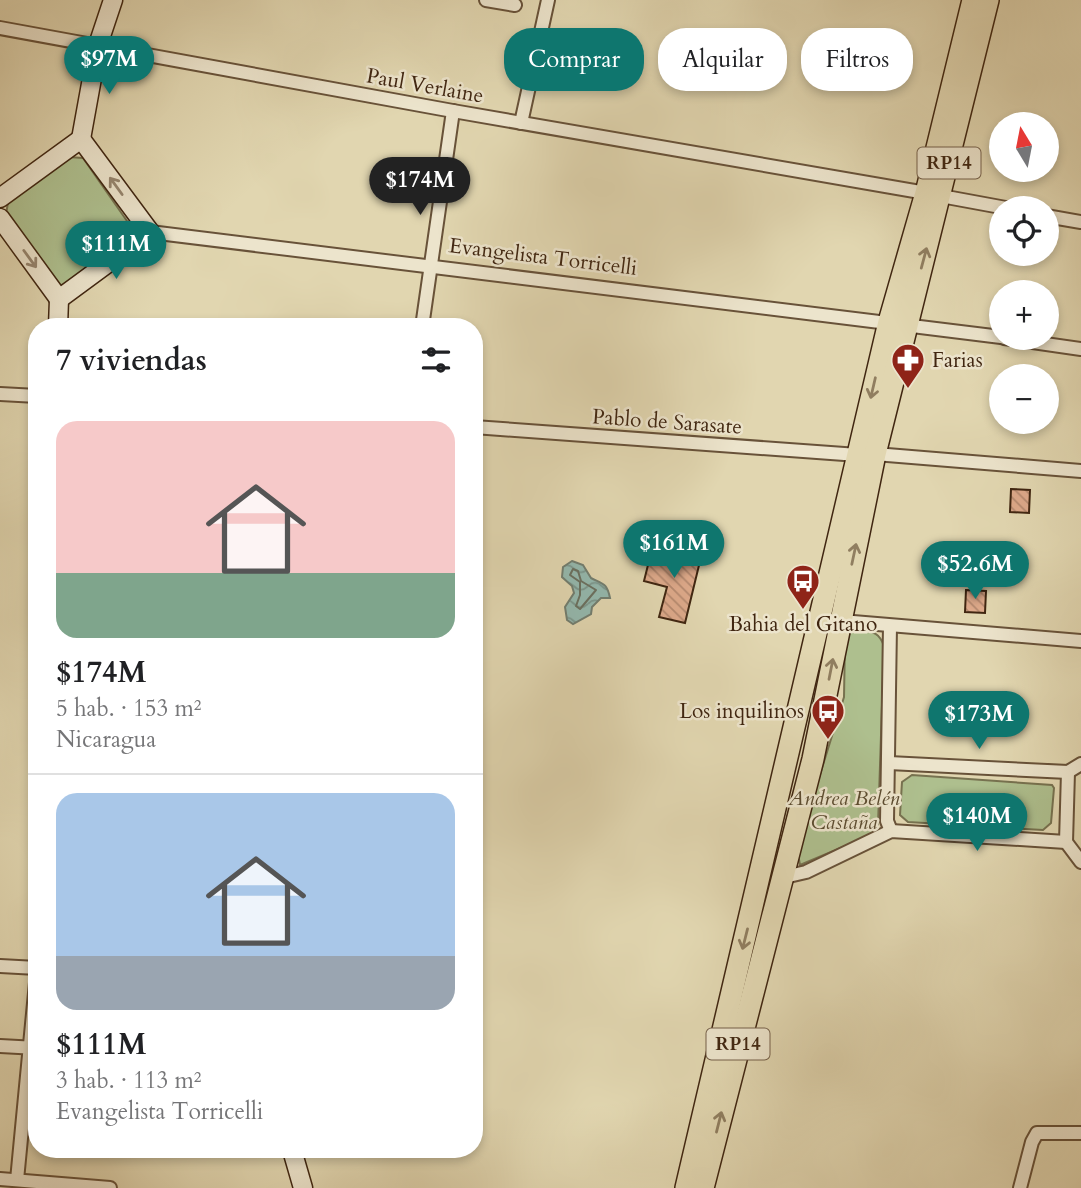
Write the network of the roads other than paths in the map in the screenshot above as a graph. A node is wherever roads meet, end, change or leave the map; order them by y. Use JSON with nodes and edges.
{"nodes":[{"id":1,"x":113,"y":0,"type":"edge"},
{"id":2,"x":486,"y":0,"type":"edge"},
{"id":3,"x":548,"y":0,"type":"edge"},
{"id":4,"x":973,"y":0,"type":"edge"},
{"id":5,"x":988,"y":0,"type":"edge"},
{"id":6,"x":515,"y":5,"type":"dead end"},
{"id":7,"x":0,"y":28,"type":"edge"},
{"id":8,"x":98,"y":45,"type":"junction"},
{"id":9,"x":453,"y":111,"type":"junction"},
{"id":10,"x":521,"y":123,"type":"junction"},
{"id":11,"x":81,"y":139,"type":"junction"},
{"id":12,"x":934,"y":195,"type":"junction"},
{"id":13,"x":0,"y":198,"type":"edge"},
{"id":14,"x":989,"y":205,"type":"edge"},
{"id":15,"x":0,"y":218,"type":"edge"},
{"id":16,"x":1059,"y":218,"type":"edge"},
{"id":17,"x":1081,"y":222,"type":"edge"},
{"id":18,"x":150,"y":232,"type":"junction"},
{"id":19,"x":429,"y":266,"type":"junction"},
{"id":20,"x":59,"y":299,"type":"junction"},
{"id":21,"x":58,"y":318,"type":"edge"},
{"id":22,"x":423,"y":318,"type":"edge"},
{"id":23,"x":898,"y":323,"type":"junction"},
{"id":24,"x":989,"y":336,"type":"edge"},
{"id":25,"x":1059,"y":346,"type":"edge"},
{"id":26,"x":1081,"y":349,"type":"edge"},
{"id":27,"x":0,"y":394,"type":"edge"},
{"id":28,"x":28,"y":396,"type":"edge"},
{"id":29,"x":483,"y":428,"type":"edge"},
{"id":30,"x":866,"y":454,"type":"junction"},
{"id":31,"x":1081,"y":471,"type":"edge"},
{"id":32,"x":841,"y":621,"type":"junction"},
{"id":33,"x":890,"y":626,"type":"junction"},
{"id":34,"x":1081,"y":641,"type":"edge"},
{"id":35,"x":793,"y":739,"type":"junction"},
{"id":36,"x":889,"y":763,"type":"junction"},
{"id":37,"x":1081,"y":764,"type":"edge"},
{"id":38,"x":1068,"y":772,"type":"junction"},
{"id":39,"x":891,"y":831,"type":"junction"},
{"id":40,"x":1066,"y":842,"type":"junction"},
{"id":41,"x":1081,"y":862,"type":"edge"},
{"id":42,"x":760,"y":873,"type":"junction"},
{"id":43,"x":783,"y":879,"type":"junction"},
{"id":44,"x":0,"y":966,"type":"edge"},
{"id":45,"x":28,"y":969,"type":"edge"},
{"id":46,"x":0,"y":1046,"type":"edge"},
{"id":47,"x":28,"y":1048,"type":"edge"},
{"id":48,"x":28,"y":1095,"type":"edge"},
{"id":49,"x":1081,"y":1133,"type":"edge"},
{"id":50,"x":294,"y":1158,"type":"edge"},
{"id":51,"x":0,"y":1179,"type":"edge"},
{"id":52,"x":17,"y":1180,"type":"junction"},
{"id":53,"x":110,"y":1188,"type":"edge"},
{"id":54,"x":303,"y":1188,"type":"edge"},
{"id":55,"x":686,"y":1188,"type":"edge"},
{"id":56,"x":703,"y":1188,"type":"edge"},
{"id":57,"x":1020,"y":1188,"type":"edge"}],
"edges":[{"from":1,"to":8,"type":"main road"},
{"from":2,"to":6,"type":"street"},
{"from":3,"to":10,"type":"street"},
{"from":4,"to":12,"type":"main road","number":"RP14"},
{"from":5,"to":12,"type":"main road","number":"RP14"},
{"from":7,"to":8,"type":"street","name":"Paul Verlaine"},
{"from":8,"to":9,"type":"street","name":"Paul Verlaine"},
{"from":8,"to":11,"type":"main road"},
{"from":9,"to":10,"type":"street","name":"Paul Verlaine"},
{"from":9,"to":19,"type":"street"},
{"from":10,"to":12,"type":"street","name":"Paul Verlaine"},
{"from":11,"to":13,"type":"main road"},
{"from":18,"to":11,"type":"main road","one_way":true},
{"from":12,"to":14,"type":"street","name":"Paul Verlaine"},
{"from":12,"to":23,"type":"main road","number":"RP14"},
{"from":15,"to":20,"type":"main road","one_way":true},
{"from":16,"to":17,"type":"street"},
{"from":18,"to":19,"type":"street","name":"Evangelista Torricelli"},
{"from":18,"to":20,"type":"main road"},
{"from":19,"to":22,"type":"street"},
{"from":19,"to":23,"type":"street","name":"Evangelista Torricelli"},
{"from":20,"to":21,"type":"main road"},
{"from":23,"to":24,"type":"street","name":"Evangelista Torricelli"},
{"from":23,"to":30,"type":"main road","number":"RP14"},
{"from":25,"to":26,"type":"street","name":"Evangelista Torricelli"},
{"from":27,"to":28,"type":"street"},
{"from":29,"to":30,"type":"street","name":"Pablo de Sarasate"},
{"from":30,"to":31,"type":"street","name":"Pablo de Sarasate"},
{"from":32,"to":30,"type":"main road","number":"RP14","one_way":true},
{"from":30,"to":35,"type":"main road","number":"RP14"},
{"from":32,"to":33,"type":"street"},
{"from":43,"to":32,"type":"main road","number":"RP14","one_way":true},
{"from":33,"to":34,"type":"street"},
{"from":33,"to":36,"type":"street"},
{"from":35,"to":42,"type":"main road","number":"RP14"},
{"from":35,"to":43,"type":"main road"},
{"from":36,"to":38,"type":"street"},
{"from":36,"to":39,"type":"street"},
{"from":37,"to":38,"type":"street"},
{"from":38,"to":40,"type":"street"},
{"from":39,"to":40,"type":"street"},
{"from":39,"to":43,"type":"street"},
{"from":40,"to":41,"type":"street"},
{"from":42,"to":43,"type":"street"},
{"from":42,"to":55,"type":"main road","number":"RP14","one_way":true},
{"from":56,"to":43,"type":"main road","number":"RP14","one_way":true},
{"from":44,"to":45,"type":"street"},
{"from":46,"to":47,"type":"street"},
{"from":48,"to":52,"type":"street"},
{"from":49,"to":57,"type":"street"},
{"from":50,"to":54,"type":"main road"},
{"from":51,"to":52,"type":"street"},
{"from":52,"to":53,"type":"street"}]}
